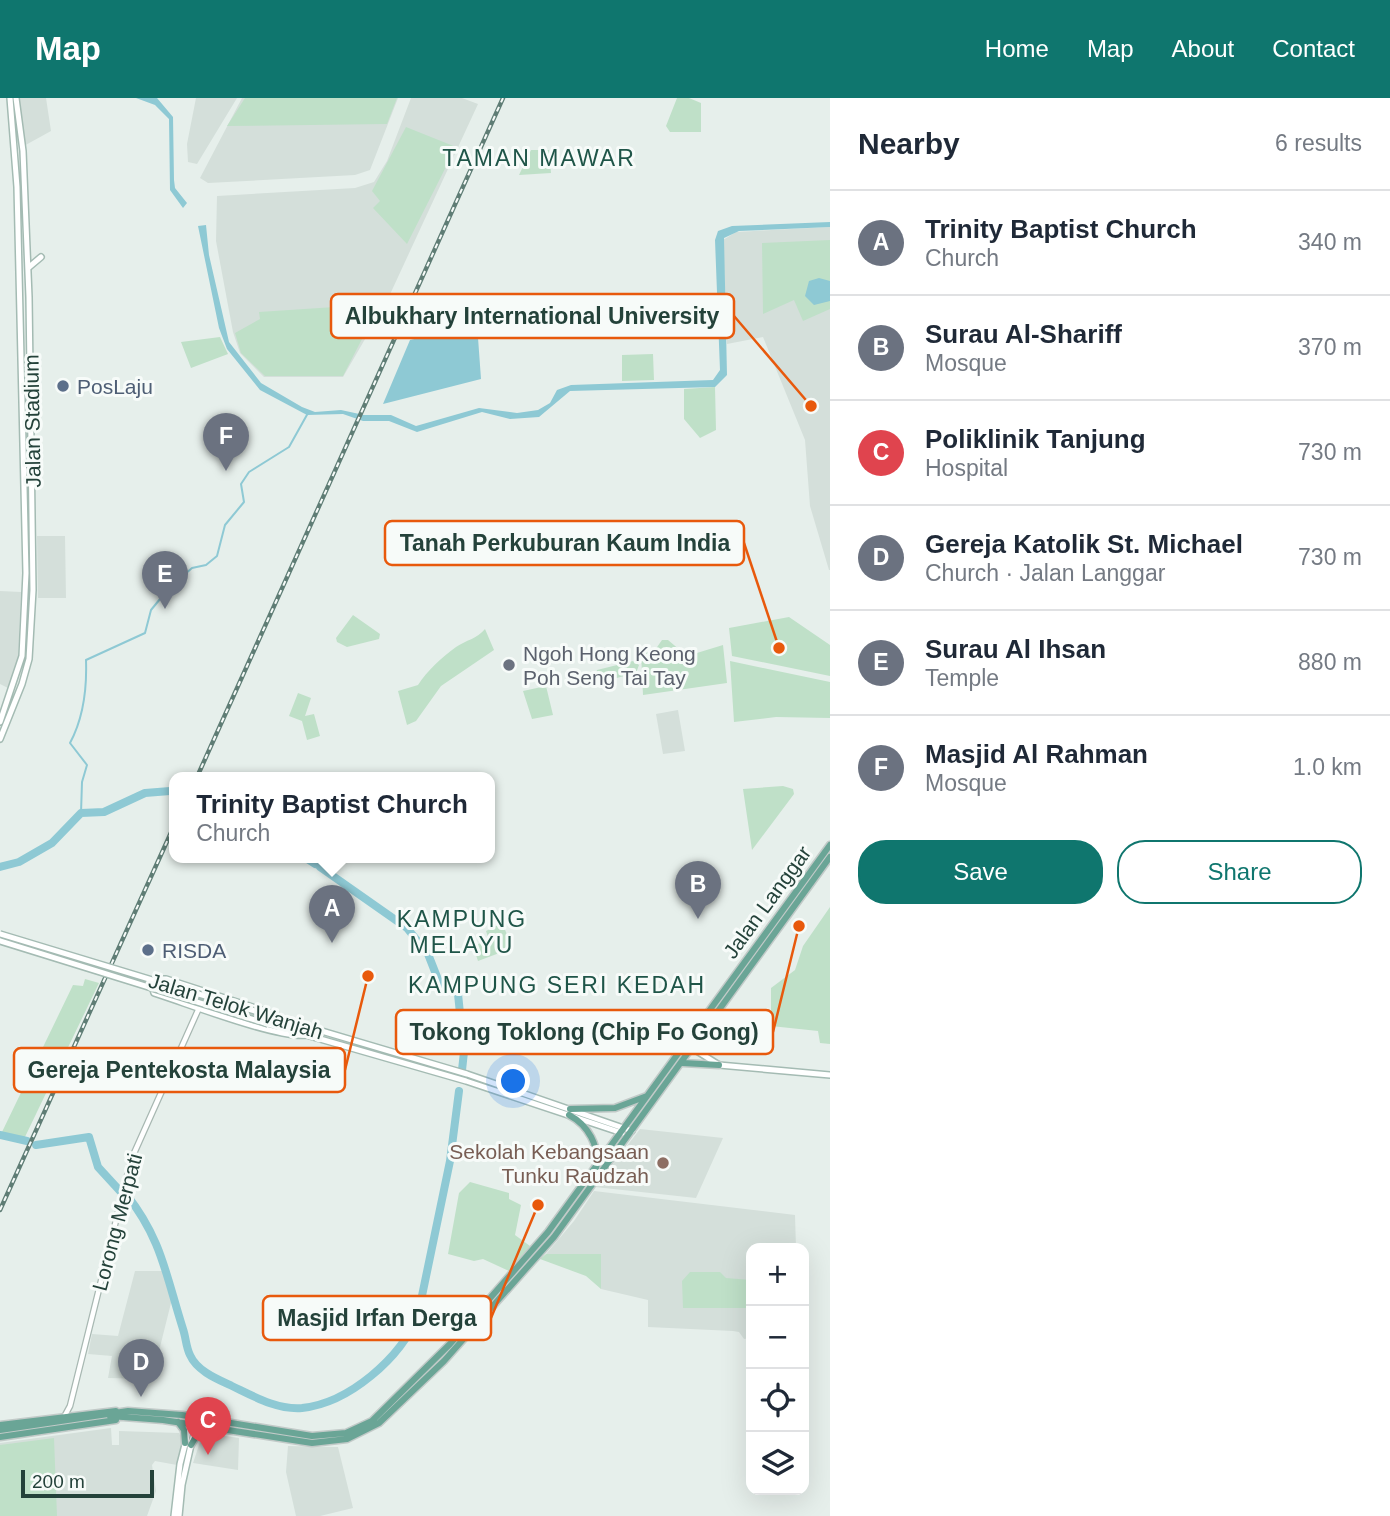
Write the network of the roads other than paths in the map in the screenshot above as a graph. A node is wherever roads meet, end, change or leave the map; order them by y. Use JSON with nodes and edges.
{"nodes":[{"id":1,"x":10,"y":98,"type":"edge"},
{"id":2,"x":16,"y":98,"type":"edge"},
{"id":3,"x":27,"y":247,"type":"junction"},
{"id":4,"x":28,"y":268,"type":"junction"},
{"id":5,"x":0,"y":722,"type":"edge"},
{"id":6,"x":0,"y":739,"type":"edge"},
{"id":7,"x":830,"y":845,"type":"edge"},
{"id":8,"x":830,"y":857,"type":"edge"},
{"id":9,"x":0,"y":934,"type":"edge"},
{"id":10,"x":0,"y":942,"type":"edge"},
{"id":11,"x":199,"y":1007,"type":"junction"},
{"id":12,"x":310,"y":1032,"type":"junction"},
{"id":13,"x":689,"y":1046,"type":"junction"},
{"id":14,"x":681,"y":1065,"type":"junction"},
{"id":15,"x":719,"y":1065,"type":"junction"},
{"id":16,"x":830,"y":1075,"type":"edge"},
{"id":17,"x":650,"y":1094,"type":"junction"},
{"id":18,"x":570,"y":1112,"type":"junction"},
{"id":19,"x":627,"y":1132,"type":"junction"},
{"id":20,"x":596,"y":1170,"type":"junction"},
{"id":21,"x":70,"y":1406,"type":"junction"},
{"id":22,"x":128,"y":1414,"type":"junction"},
{"id":23,"x":79,"y":1415,"type":"junction"},
{"id":24,"x":64,"y":1417,"type":"junction"},
{"id":25,"x":194,"y":1421,"type":"junction"},
{"id":26,"x":178,"y":1422,"type":"junction"},
{"id":27,"x":211,"y":1427,"type":"junction"},
{"id":28,"x":0,"y":1428,"type":"edge"},
{"id":29,"x":0,"y":1437,"type":"edge"},
{"id":30,"x":188,"y":1444,"type":"junction"},
{"id":31,"x":174,"y":1516,"type":"edge"},
{"id":32,"x":179,"y":1516,"type":"edge"}],
"edges":[{"from":1,"to":5,"type":"main road","name":"Jalan Stadium"},
{"from":2,"to":3,"type":"main road","name":"Jalan Stadium"},
{"from":3,"to":4,"type":"main road","name":"Jalan Stadium"},
{"from":3,"to":4,"type":"main road"},
{"from":4,"to":6,"type":"main road","name":"Jalan Stadium"},
{"from":7,"to":13,"type":"main road","name":"Jalan Langgar"},
{"from":8,"to":13,"type":"main road","name":"Jalan Langgar"},
{"from":9,"to":12,"type":"main road","name":"Jalan Telok Wanjah","bridge":true},
{"from":10,"to":12,"type":"main road","name":"Jalan Telok Wanjah","bridge":true},
{"from":11,"to":12,"type":"main road"},
{"from":11,"to":12,"type":"main road"},
{"from":11,"to":21,"type":"street","name":"Lorong Merpati"},
{"from":12,"to":18,"type":"main road","name":"Jalan Telok Wanjah"},
{"from":13,"to":14,"type":"main road","name":"Jalan Langgar"},
{"from":13,"to":15,"type":"main road"},
{"from":13,"to":17,"type":"main road","name":"Jalan Langgar"},
{"from":14,"to":15,"type":"main road"},
{"from":14,"to":19,"type":"main road","name":"Jalan Langgar"},
{"from":15,"to":16,"type":"main road"},
{"from":17,"to":18,"type":"main road"},
{"from":17,"to":19,"type":"main road","name":"Jalan Langgar"},
{"from":18,"to":19,"type":"main road","name":"Jalan Telok Wanjah"},
{"from":18,"to":20,"type":"main road"},
{"from":19,"to":20,"type":"main road","name":"Jalan Langgar"},
{"from":19,"to":27,"type":"main road","name":"Jalan Langgar"},
{"from":20,"to":25,"type":"main road","name":"Jalan Langgar"},
{"from":21,"to":23,"type":"street"},
{"from":21,"to":24,"type":"street","name":"Lorong Merpati"},
{"from":22,"to":23,"type":"main road"},
{"from":22,"to":25,"type":"main road","name":"Jalan Langgar"},
{"from":22,"to":26,"type":"main road","name":"Jalan Langgar"},
{"from":22,"to":28,"type":"main road","name":"Jalan Langgar"},
{"from":22,"to":29,"type":"main road"},
{"from":23,"to":24,"type":"main road"},
{"from":24,"to":28,"type":"main road"},
{"from":25,"to":26,"type":"main road","name":"Jalan Langgar"},
{"from":25,"to":27,"type":"main road","name":"Jalan Langgar"},
{"from":25,"to":30,"type":"main road"},
{"from":26,"to":30,"type":"main road"},
{"from":27,"to":30,"type":"main road"},
{"from":30,"to":31,"type":"main road"},
{"from":30,"to":32,"type":"main road"}]}
